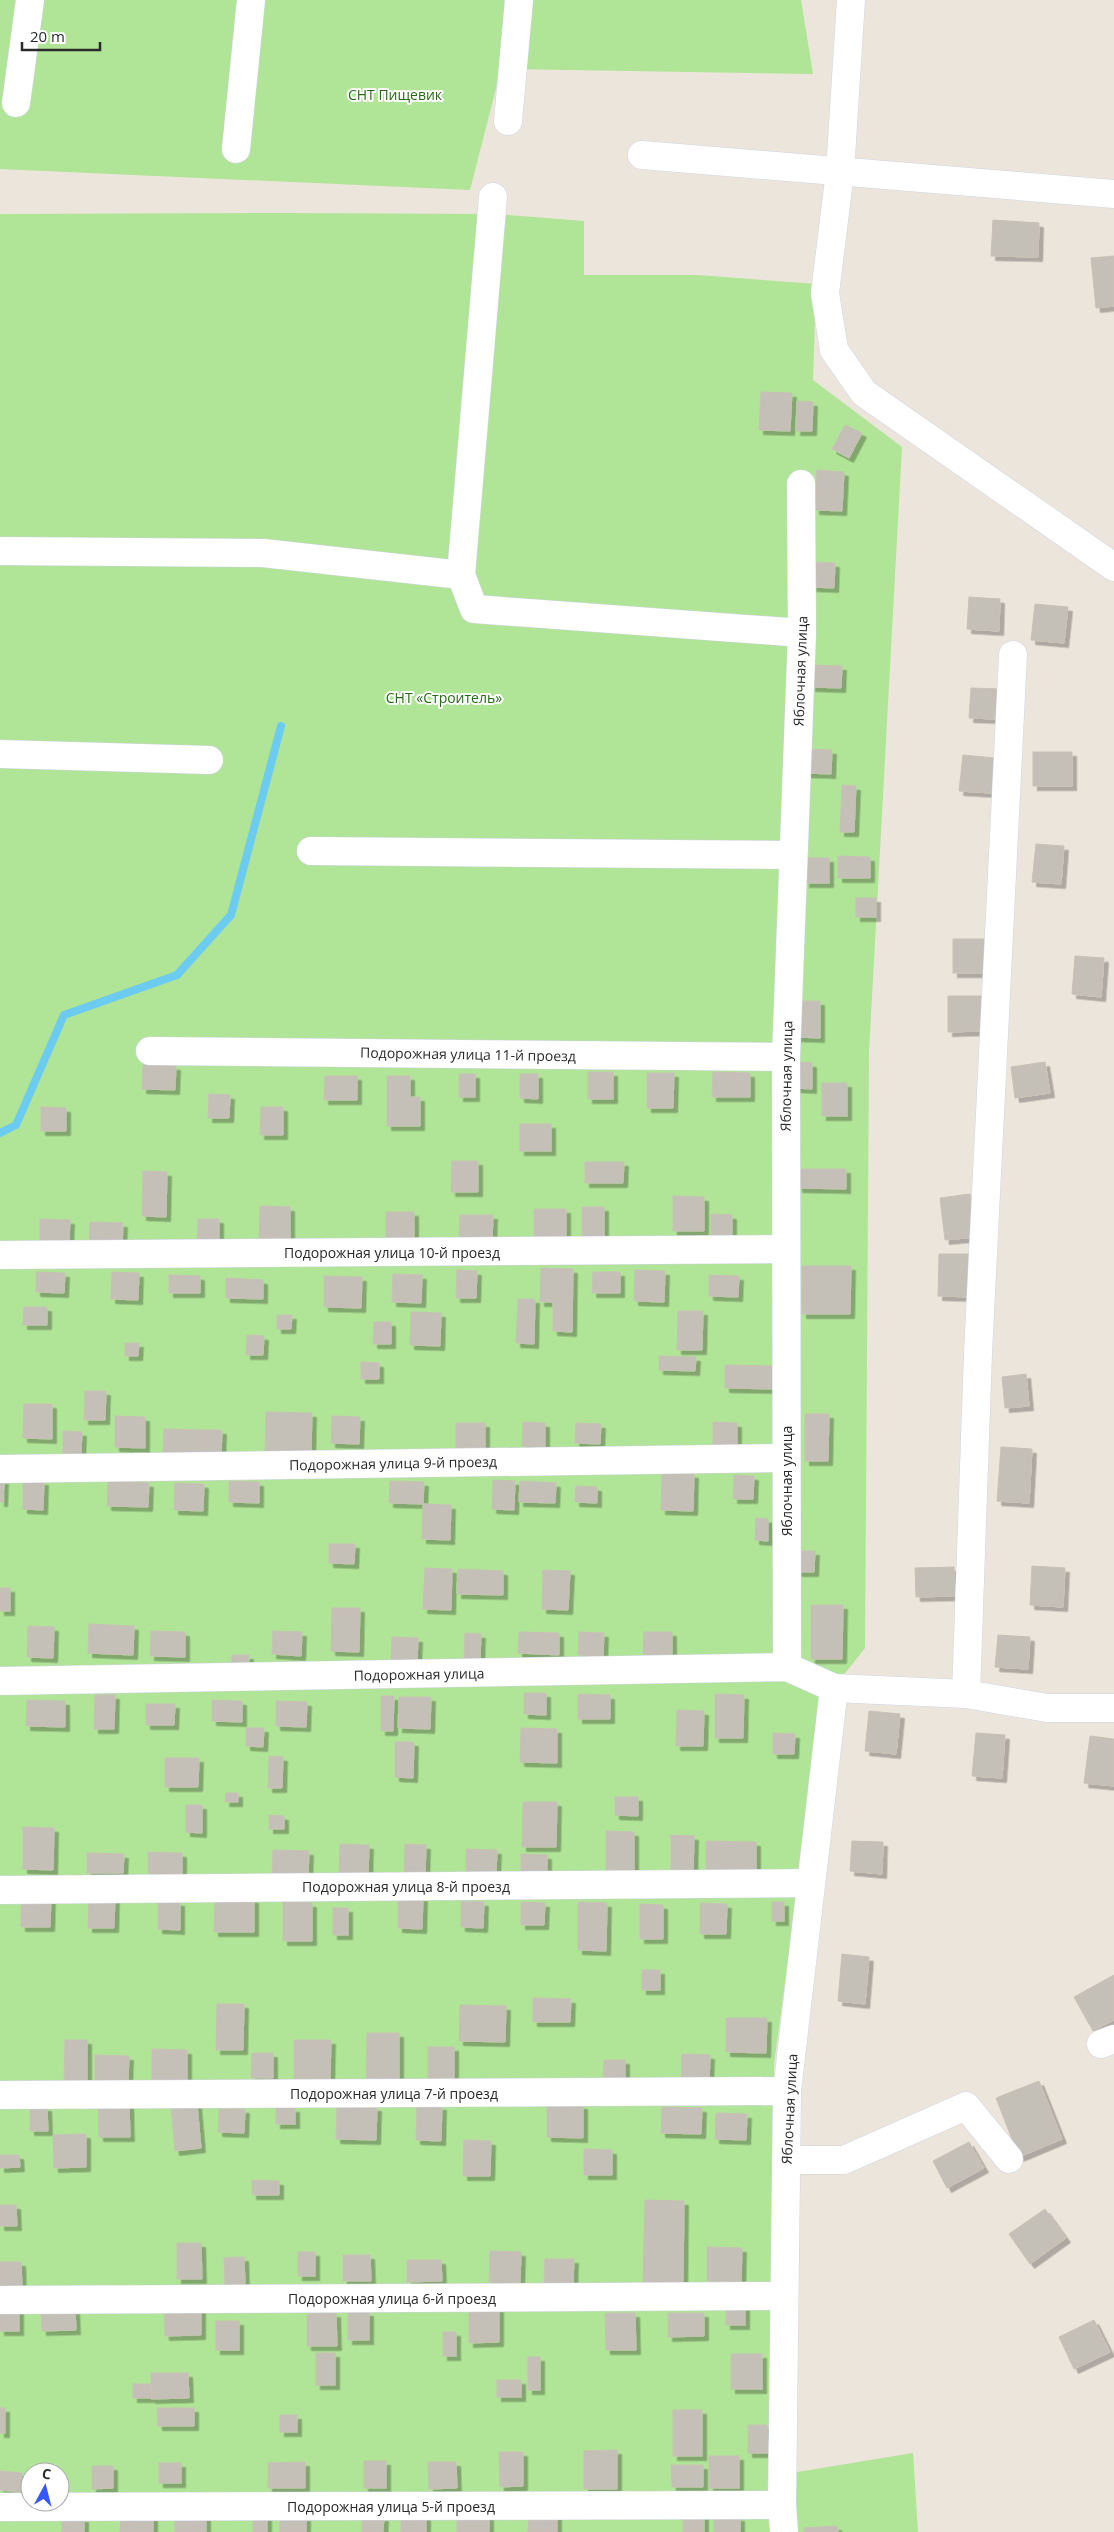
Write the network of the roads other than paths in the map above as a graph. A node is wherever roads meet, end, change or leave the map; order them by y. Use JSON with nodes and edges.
{"nodes":[{"id":1,"x":30,"y":0,"type":"edge"},
{"id":2,"x":251,"y":0,"type":"edge"},
{"id":3,"x":519,"y":0,"type":"edge"},
{"id":4,"x":851,"y":0,"type":"edge"},
{"id":5,"x":16,"y":103,"type":"dead end"},
{"id":6,"x":508,"y":122,"type":"dead end"},
{"id":7,"x":236,"y":149,"type":"dead end"},
{"id":8,"x":642,"y":155,"type":"dead end"},
{"id":9,"x":840,"y":172,"type":"junction"},
{"id":10,"x":1114,"y":194,"type":"edge"},
{"id":11,"x":493,"y":197,"type":"dead end"},
{"id":12,"x":801,"y":484,"type":"dead end"},
{"id":13,"x":0,"y":551,"type":"edge"},
{"id":14,"x":1114,"y":567,"type":"edge"},
{"id":15,"x":460,"y":575,"type":"junction"},
{"id":16,"x":802,"y":633,"type":"junction"},
{"id":17,"x":1013,"y":655,"type":"dead end"},
{"id":18,"x":0,"y":754,"type":"edge"},
{"id":19,"x":209,"y":760,"type":"dead end"},
{"id":20,"x":311,"y":850,"type":"dead end"},
{"id":21,"x":792,"y":855,"type":"junction"},
{"id":22,"x":150,"y":1051,"type":"dead end"},
{"id":23,"x":786,"y":1057,"type":"junction"},
{"id":24,"x":785,"y":1249,"type":"junction"},
{"id":25,"x":0,"y":1255,"type":"edge"},
{"id":26,"x":785,"y":1458,"type":"junction"},
{"id":27,"x":0,"y":1469,"type":"edge"},
{"id":28,"x":788,"y":1667,"type":"junction"},
{"id":29,"x":0,"y":1681,"type":"edge"},
{"id":30,"x":834,"y":1688,"type":"junction"},
{"id":31,"x":966,"y":1694,"type":"junction"},
{"id":32,"x":1114,"y":1708,"type":"edge"},
{"id":33,"x":811,"y":1883,"type":"junction"},
{"id":34,"x":0,"y":1890,"type":"edge"},
{"id":35,"x":787,"y":2090,"type":"junction"},
{"id":36,"x":0,"y":2095,"type":"edge"},
{"id":37,"x":1009,"y":2159,"type":"dead end"},
{"id":38,"x":786,"y":2160,"type":"junction"},
{"id":39,"x":784,"y":2296,"type":"junction"},
{"id":40,"x":0,"y":2300,"type":"edge"},
{"id":41,"x":782,"y":2505,"type":"junction"},
{"id":42,"x":0,"y":2507,"type":"edge"},
{"id":43,"x":784,"y":2532,"type":"edge"}],
"edges":[{"from":1,"to":5,"type":"street"},
{"from":2,"to":7,"type":"street"},
{"from":3,"to":6,"type":"street"},
{"from":4,"to":9,"type":"street"},
{"from":8,"to":9,"type":"street"},
{"from":9,"to":10,"type":"street"},
{"from":9,"to":14,"type":"street"},
{"from":11,"to":15,"type":"street"},
{"from":12,"to":16,"type":"street","name":"Яблочная улица"},
{"from":13,"to":15,"type":"street"},
{"from":15,"to":16,"type":"street"},
{"from":16,"to":21,"type":"street","name":"Яблочная улица"},
{"from":17,"to":31,"type":"street"},
{"from":18,"to":19,"type":"street"},
{"from":20,"to":21,"type":"street"},
{"from":21,"to":23,"type":"street","name":"Яблочная улица"},
{"from":22,"to":23,"type":"street","name":"Подорожная улица 11-й проезд"},
{"from":23,"to":24,"type":"street","name":"Яблочная улица"},
{"from":24,"to":25,"type":"street","name":"Подорожная улица 10-й проезд"},
{"from":24,"to":26,"type":"street","name":"Яблочная улица"},
{"from":26,"to":27,"type":"street","name":"Подорожная улица 9-й проезд"},
{"from":26,"to":28,"type":"street","name":"Яблочная улица"},
{"from":28,"to":29,"type":"street","name":"Подорожная улица"},
{"from":28,"to":30,"type":"street","name":"Подорожная улица"},
{"from":30,"to":31,"type":"street"},
{"from":30,"to":33,"type":"street","name":"Яблочная улица"},
{"from":31,"to":32,"type":"street"},
{"from":33,"to":34,"type":"street","name":"Подорожная улица 8-й проезд"},
{"from":33,"to":35,"type":"street","name":"Яблочная улица"},
{"from":35,"to":36,"type":"street","name":"Подорожная улица 7-й проезд"},
{"from":35,"to":38,"type":"street","name":"Яблочная улица"},
{"from":37,"to":38,"type":"street"},
{"from":38,"to":39,"type":"street","name":"Яблочная улица"},
{"from":39,"to":40,"type":"street","name":"Подорожная улица 6-й проезд"},
{"from":39,"to":41,"type":"street","name":"Яблочная улица"},
{"from":41,"to":42,"type":"street","name":"Подорожная улица 5-й проезд"},
{"from":41,"to":43,"type":"street","name":"Яблочная улица"}]}
